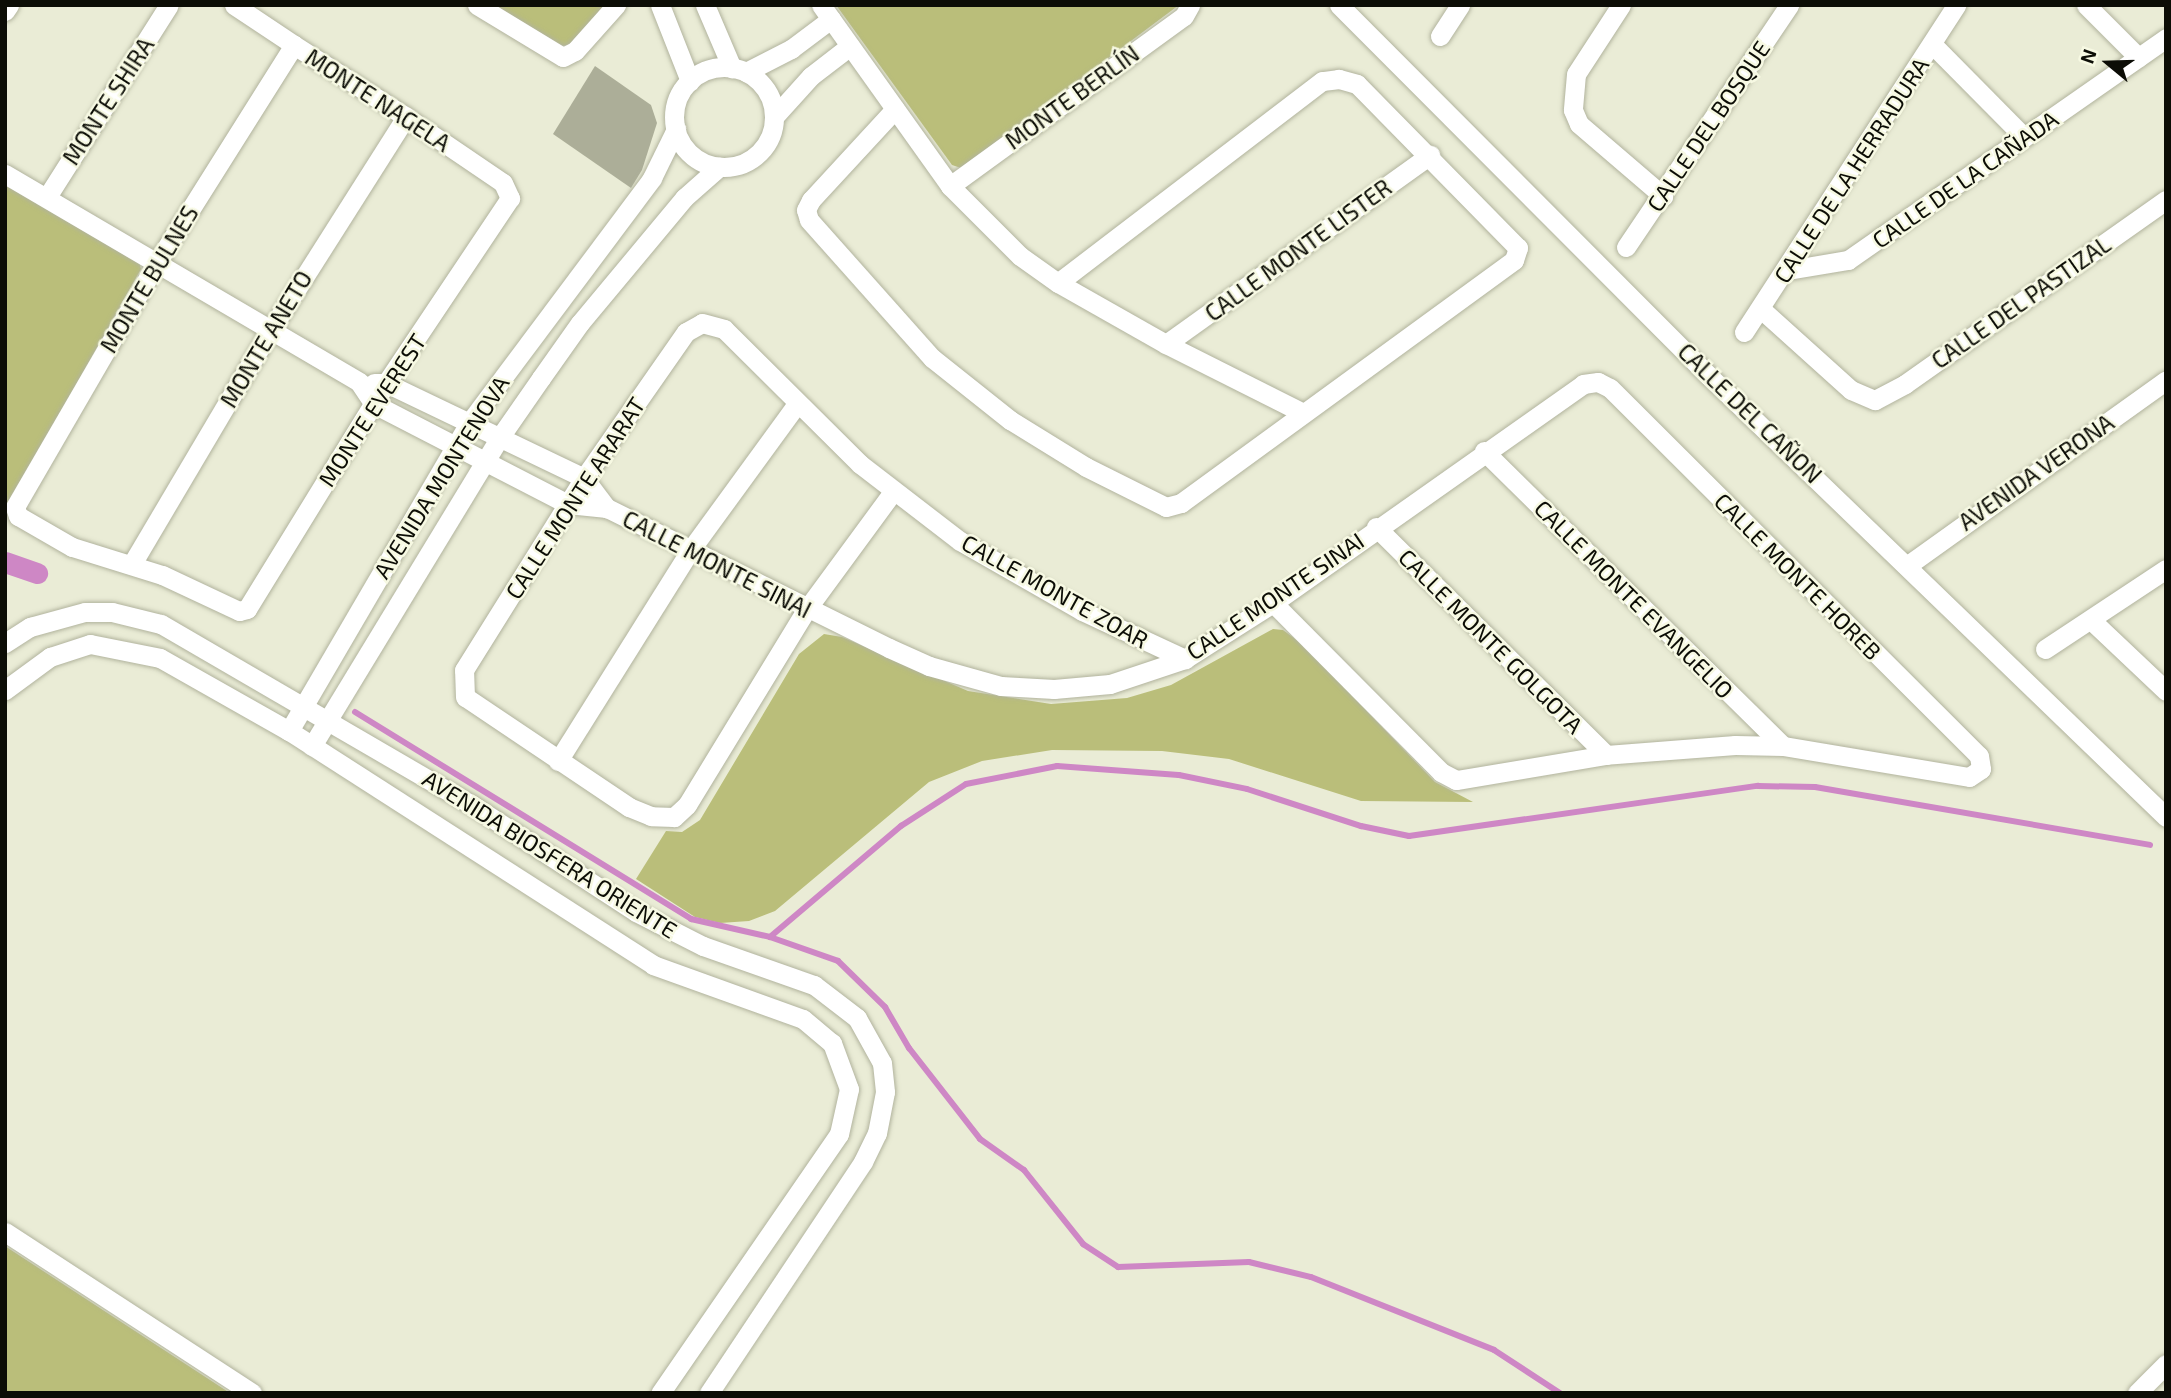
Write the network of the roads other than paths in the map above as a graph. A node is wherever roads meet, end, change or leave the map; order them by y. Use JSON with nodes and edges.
{"nodes":[{"id":1,"x":9,"y":5,"type":"edge"},
{"id":2,"x":169,"y":5,"type":"edge"},
{"id":3,"x":234,"y":5,"type":"edge"},
{"id":4,"x":477,"y":5,"type":"edge"},
{"id":5,"x":616,"y":5,"type":"edge"},
{"id":6,"x":660,"y":5,"type":"edge"},
{"id":7,"x":705,"y":5,"type":"edge"},
{"id":8,"x":1190,"y":5,"type":"edge"},
{"id":9,"x":1339,"y":5,"type":"edge"},
{"id":10,"x":1460,"y":5,"type":"edge"},
{"id":11,"x":1621,"y":5,"type":"edge"},
{"id":12,"x":1789,"y":5,"type":"edge"},
{"id":13,"x":1956,"y":5,"type":"edge"},
{"id":14,"x":2086,"y":5,"type":"edge"},
{"id":15,"x":5,"y":11,"type":"edge"},
{"id":16,"x":826,"y":12,"type":"edge"},
{"id":17,"x":1440,"y":36,"type":"dead end"},
{"id":18,"x":2166,"y":38,"type":"edge"},
{"id":19,"x":1931,"y":44,"type":"junction"},
{"id":20,"x":294,"y":45,"type":"junction"},
{"id":21,"x":850,"y":46,"type":"junction"},
{"id":22,"x":2138,"y":57,"type":"junction"},
{"id":23,"x":739,"y":70,"type":"junction"},
{"id":24,"x":690,"y":81,"type":"junction"},
{"id":25,"x":895,"y":109,"type":"junction"},
{"id":26,"x":406,"y":117,"type":"junction"},
{"id":27,"x":774,"y":117,"type":"junction"},
{"id":28,"x":676,"y":129,"type":"junction"},
{"id":29,"x":2024,"y":137,"type":"junction"},
{"id":30,"x":1430,"y":155,"type":"junction"},
{"id":31,"x":719,"y":167,"type":"junction"},
{"id":32,"x":5,"y":174,"type":"edge"},
{"id":33,"x":950,"y":186,"type":"junction"},
{"id":34,"x":1663,"y":196,"type":"junction"},
{"id":35,"x":47,"y":197,"type":"junction"},
{"id":36,"x":2166,"y":200,"type":"edge"},
{"id":37,"x":509,"y":204,"type":"joint"},
{"id":38,"x":1626,"y":247,"type":"dead end"},
{"id":39,"x":156,"y":264,"type":"junction"},
{"id":40,"x":1788,"y":270,"type":"junction"},
{"id":41,"x":1058,"y":283,"type":"junction"},
{"id":42,"x":1760,"y":309,"type":"junction"},
{"id":43,"x":709,"y":324,"type":"joint"},
{"id":44,"x":270,"y":331,"type":"junction"},
{"id":45,"x":1744,"y":332,"type":"dead end"},
{"id":46,"x":1166,"y":344,"type":"junction"},
{"id":47,"x":2166,"y":380,"type":"edge"},
{"id":48,"x":359,"y":382,"type":"junction"},
{"id":49,"x":387,"y":383,"type":"junction"},
{"id":50,"x":1605,"y":384,"type":"joint"},
{"id":51,"x":374,"y":404,"type":"junction"},
{"id":52,"x":797,"y":404,"type":"junction"},
{"id":53,"x":1303,"y":414,"type":"junction"},
{"id":54,"x":469,"y":423,"type":"junction"},
{"id":55,"x":500,"y":437,"type":"junction"},
{"id":56,"x":455,"y":446,"type":"junction"},
{"id":57,"x":1485,"y":451,"type":"junction"},
{"id":58,"x":485,"y":462,"type":"junction"},
{"id":59,"x":584,"y":478,"type":"junction"},
{"id":60,"x":892,"y":493,"type":"junction"},
{"id":61,"x":568,"y":504,"type":"junction"},
{"id":62,"x":607,"y":508,"type":"junction"},
{"id":63,"x":1376,"y":527,"type":"junction"},
{"id":64,"x":689,"y":552,"type":"junction"},
{"id":65,"x":132,"y":564,"type":"junction"},
{"id":66,"x":1908,"y":565,"type":"junction"},
{"id":67,"x":2166,"y":569,"type":"edge"},
{"id":68,"x":1273,"y":603,"type":"junction"},
{"id":69,"x":806,"y":610,"type":"junction"},
{"id":70,"x":2091,"y":620,"type":"junction"},
{"id":71,"x":5,"y":643,"type":"edge"},
{"id":72,"x":2045,"y":649,"type":"dead end"},
{"id":73,"x":1185,"y":659,"type":"junction"},
{"id":74,"x":5,"y":690,"type":"edge"},
{"id":75,"x":2166,"y":691,"type":"edge"},
{"id":76,"x":304,"y":704,"type":"junction"},
{"id":77,"x":328,"y":719,"type":"junction"},
{"id":78,"x":289,"y":730,"type":"junction"},
{"id":79,"x":312,"y":746,"type":"junction"},
{"id":80,"x":1783,"y":746,"type":"junction"},
{"id":81,"x":1606,"y":755,"type":"junction"},
{"id":82,"x":558,"y":761,"type":"junction"},
{"id":83,"x":2166,"y":817,"type":"edge"},
{"id":84,"x":5,"y":1232,"type":"edge"},
{"id":85,"x":2166,"y":1364,"type":"edge"},
{"id":86,"x":252,"y":1393,"type":"edge"},
{"id":87,"x":660,"y":1393,"type":"edge"},
{"id":88,"x":709,"y":1393,"type":"edge"},
{"id":89,"x":2137,"y":1393,"type":"edge"}],
"edges":[{"from":1,"to":15,"type":"street"},
{"from":2,"to":35,"type":"street","name":"MONTE SHIRA"},
{"from":3,"to":20,"type":"street","name":"MONTE NAGELA"},
{"from":4,"to":5,"type":"street"},
{"from":6,"to":24,"type":"street"},
{"from":7,"to":23,"type":"street"},
{"from":8,"to":33,"type":"street","name":"MONTE BERLÍN"},
{"from":9,"to":66,"type":"street","name":"CALLE DEL CAÑON"},
{"from":10,"to":17,"type":"street"},
{"from":11,"to":34,"type":"street"},
{"from":12,"to":34,"type":"street","name":"CALLE DEL BOSQUE"},
{"from":13,"to":19,"type":"street","name":"CALLE DE LA HERRADURA"},
{"from":14,"to":22,"type":"street"},
{"from":16,"to":21,"type":"street"},
{"from":16,"to":23,"type":"street"},
{"from":18,"to":22,"type":"street","name":"CALLE DE LA CAÑADA"},
{"from":19,"to":29,"type":"street"},
{"from":19,"to":40,"type":"street","name":"CALLE DE LA HERRADURA"},
{"from":20,"to":26,"type":"street","name":"MONTE NAGELA"},
{"from":20,"to":39,"type":"street","name":"MONTE BULNES"},
{"from":21,"to":25,"type":"street"},
{"from":21,"to":27,"type":"street"},
{"from":22,"to":29,"type":"street","name":"CALLE DE LA CAÑADA"},
{"from":23,"to":24,"type":"street"},
{"from":23,"to":27,"type":"street"},
{"from":24,"to":28,"type":"street"},
{"from":25,"to":33,"type":"street"},
{"from":25,"to":53,"type":"street"},
{"from":26,"to":37,"type":"street","name":"MONTE NAGELA"},
{"from":26,"to":44,"type":"street","name":"MONTE ANETO"},
{"from":27,"to":31,"type":"street"},
{"from":28,"to":31,"type":"street"},
{"from":28,"to":54,"type":"street","name":"AVENIDA MONTENOVA"},
{"from":29,"to":40,"type":"street","name":"CALLE DE LA CAÑADA"},
{"from":30,"to":41,"type":"street"},
{"from":30,"to":46,"type":"street","name":"CALLE MONTE LISTER"},
{"from":30,"to":53,"type":"street"},
{"from":31,"to":55,"type":"street","name":"AVENIDA MONTENOVA"},
{"from":32,"to":35,"type":"street"},
{"from":33,"to":41,"type":"street"},
{"from":34,"to":38,"type":"street","name":"CALLE DEL BOSQUE"},
{"from":35,"to":39,"type":"street"},
{"from":36,"to":42,"type":"street","name":"CALLE DEL PASTIZAL"},
{"from":37,"to":49,"type":"street","name":"MONTE EVEREST"},
{"from":39,"to":44,"type":"street"},
{"from":39,"to":65,"type":"street","name":"MONTE BULNES"},
{"from":40,"to":42,"type":"street","name":"CALLE DE LA HERRADURA"},
{"from":41,"to":46,"type":"street"},
{"from":42,"to":45,"type":"street","name":"CALLE DE LA HERRADURA"},
{"from":43,"to":52,"type":"street","name":"CALLE MONTE ZOAR"},
{"from":43,"to":59,"type":"street","name":"CALLE MONTE ARARAT"},
{"from":44,"to":48,"type":"street"},
{"from":44,"to":65,"type":"street","name":"MONTE ANETO"},
{"from":46,"to":53,"type":"street"},
{"from":47,"to":66,"type":"street","name":"AVENIDA VERONA"},
{"from":48,"to":49,"type":"street"},
{"from":48,"to":51,"type":"street"},
{"from":49,"to":51,"type":"street","name":"MONTE EVEREST"},
{"from":49,"to":54,"type":"street"},
{"from":50,"to":57,"type":"street","name":"CALLE MONTE SINAI"},
{"from":50,"to":80,"type":"street","name":"CALLE MONTE HOREB"},
{"from":51,"to":56,"type":"street"},
{"from":51,"to":65,"type":"street","name":"MONTE EVEREST"},
{"from":52,"to":60,"type":"street","name":"CALLE MONTE ZOAR"},
{"from":52,"to":64,"type":"street"},
{"from":54,"to":55,"type":"street"},
{"from":54,"to":56,"type":"street","name":"AVENIDA MONTENOVA"},
{"from":55,"to":58,"type":"street","name":"AVENIDA MONTENOVA"},
{"from":55,"to":59,"type":"street"},
{"from":56,"to":58,"type":"street"},
{"from":56,"to":76,"type":"street","name":"AVENIDA MONTENOVA"},
{"from":57,"to":63,"type":"street","name":"CALLE MONTE SINAI"},
{"from":57,"to":80,"type":"street","name":"CALLE MONTE EVANGELIO"},
{"from":58,"to":61,"type":"street"},
{"from":58,"to":77,"type":"street","name":"AVENIDA MONTENOVA"},
{"from":59,"to":61,"type":"street","name":"CALLE MONTE ARARAT"},
{"from":59,"to":62,"type":"street"},
{"from":60,"to":69,"type":"street"},
{"from":60,"to":73,"type":"street","name":"CALLE MONTE ZOAR"},
{"from":61,"to":62,"type":"street"},
{"from":61,"to":82,"type":"street","name":"CALLE MONTE ARARAT"},
{"from":62,"to":64,"type":"street","name":"CALLE MONTE SINAI"},
{"from":63,"to":68,"type":"street","name":"CALLE MONTE SINAI"},
{"from":63,"to":81,"type":"street","name":"CALLE MONTE GOLGOTA"},
{"from":64,"to":69,"type":"street","name":"CALLE MONTE SINAI"},
{"from":64,"to":82,"type":"street"},
{"from":66,"to":83,"type":"street","name":"CALLE DEL CAÑON"},
{"from":67,"to":70,"type":"street"},
{"from":68,"to":73,"type":"street","name":"CALLE MONTE SINAI"},
{"from":68,"to":81,"type":"street"},
{"from":69,"to":73,"type":"street","name":"CALLE MONTE SINAI"},
{"from":69,"to":82,"type":"street"},
{"from":70,"to":72,"type":"street"},
{"from":70,"to":75,"type":"street"},
{"from":71,"to":76,"type":"street","name":"AVENIDA BIOSFERA ORIENTE"},
{"from":74,"to":78,"type":"street","name":"AVENIDA BIOSFERA ORIENTE"},
{"from":76,"to":77,"type":"street","name":"AVENIDA BIOSFERA ORIENTE"},
{"from":76,"to":78,"type":"street","name":"AVENIDA MONTENOVA"},
{"from":77,"to":79,"type":"street","name":"AVENIDA MONTENOVA"},
{"from":77,"to":88,"type":"street","name":"AVENIDA BIOSFERA ORIENTE"},
{"from":78,"to":79,"type":"street","name":"AVENIDA BIOSFERA ORIENTE"},
{"from":79,"to":87,"type":"street","name":"AVENIDA BIOSFERA ORIENTE"},
{"from":80,"to":81,"type":"street"},
{"from":84,"to":86,"type":"street"},
{"from":85,"to":89,"type":"street"}]}
